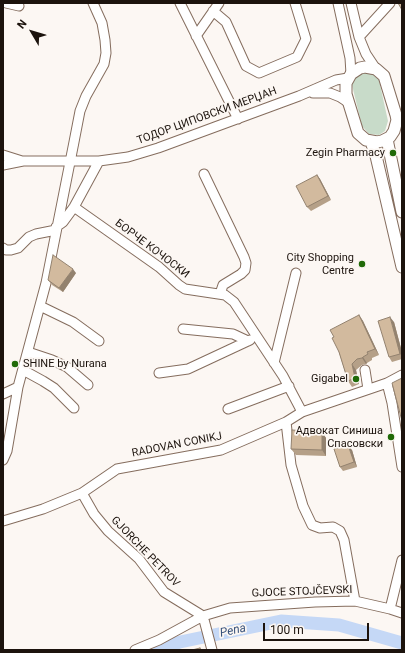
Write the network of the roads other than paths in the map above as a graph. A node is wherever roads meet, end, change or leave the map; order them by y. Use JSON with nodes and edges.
{"nodes":[{"id":1,"x":6,"y":3,"type":"edge"},
{"id":2,"x":93,"y":3,"type":"edge"},
{"id":3,"x":180,"y":3,"type":"edge"},
{"id":4,"x":219,"y":3,"type":"edge"},
{"id":5,"x":296,"y":3,"type":"edge"},
{"id":6,"x":338,"y":3,"type":"edge"},
{"id":7,"x":351,"y":3,"type":"edge"},
{"id":8,"x":390,"y":3,"type":"edge"},
{"id":9,"x":19,"y":6,"type":"dead end"},
{"id":10,"x":213,"y":11,"type":"junction"},
{"id":11,"x":196,"y":36,"type":"junction"},
{"id":12,"x":359,"y":37,"type":"junction"},
{"id":13,"x":376,"y":69,"type":"junction"},
{"id":14,"x":349,"y":76,"type":"junction"},
{"id":15,"x":303,"y":94,"type":"junction"},
{"id":16,"x":392,"y":101,"type":"junction"},
{"id":17,"x":349,"y":103,"type":"junction"},
{"id":18,"x":402,"y":106,"type":"edge"},
{"id":19,"x":238,"y":119,"type":"junction"},
{"id":20,"x":394,"y":134,"type":"edge"},
{"id":21,"x":371,"y":142,"type":"junction"},
{"id":22,"x":3,"y":155,"type":"edge"},
{"id":23,"x":23,"y":161,"type":"junction"},
{"id":24,"x":70,"y":161,"type":"junction"},
{"id":25,"x":99,"y":161,"type":"junction"},
{"id":26,"x":3,"y":165,"type":"edge"},
{"id":27,"x":204,"y":174,"type":"dead end"},
{"id":28,"x":399,"y":181,"type":"edge"},
{"id":29,"x":74,"y":207,"type":"junction"},
{"id":30,"x":402,"y":212,"type":"edge"},
{"id":31,"x":56,"y":228,"type":"junction"},
{"id":32,"x":3,"y":248,"type":"edge"},
{"id":33,"x":402,"y":267,"type":"edge"},
{"id":34,"x":296,"y":273,"type":"dead end"},
{"id":35,"x":220,"y":294,"type":"junction"},
{"id":36,"x":40,"y":306,"type":"junction"},
{"id":37,"x":183,"y":329,"type":"dead end"},
{"id":38,"x":257,"y":337,"type":"junction"},
{"id":39,"x":99,"y":341,"type":"dead end"},
{"id":40,"x":248,"y":341,"type":"junction"},
{"id":41,"x":28,"y":352,"type":"junction"},
{"id":42,"x":274,"y":363,"type":"junction"},
{"id":43,"x":23,"y":370,"type":"junction"},
{"id":44,"x":365,"y":370,"type":"dead end"},
{"id":45,"x":159,"y":373,"type":"dead end"},
{"id":46,"x":402,"y":375,"type":"edge"},
{"id":47,"x":387,"y":384,"type":"junction"},
{"id":48,"x":88,"y":385,"type":"dead end"},
{"id":49,"x":289,"y":386,"type":"junction"},
{"id":50,"x":18,"y":387,"type":"junction"},
{"id":51,"x":368,"y":389,"type":"junction"},
{"id":52,"x":3,"y":394,"type":"edge"},
{"id":53,"x":74,"y":408,"type":"dead end"},
{"id":54,"x":228,"y":409,"type":"dead end"},
{"id":55,"x":302,"y":412,"type":"junction"},
{"id":56,"x":286,"y":422,"type":"junction"},
{"id":57,"x":3,"y":460,"type":"edge"},
{"id":58,"x":402,"y":467,"type":"edge"},
{"id":59,"x":82,"y":492,"type":"junction"},
{"id":60,"x":3,"y":521,"type":"edge"},
{"id":61,"x":402,"y":560,"type":"edge"},
{"id":62,"x":355,"y":601,"type":"junction"},
{"id":63,"x":390,"y":609,"type":"junction"},
{"id":64,"x":402,"y":613,"type":"edge"},
{"id":65,"x":203,"y":619,"type":"junction"},
{"id":66,"x":208,"y":647,"type":"edge"},
{"id":67,"x":135,"y":650,"type":"edge"}],
"edges":[{"from":1,"to":9,"type":"street"},
{"from":2,"to":24,"type":"street"},
{"from":3,"to":11,"type":"street"},
{"from":4,"to":10,"type":"street"},
{"from":5,"to":10,"type":"street"},
{"from":6,"to":14,"type":"street"},
{"from":7,"to":12,"type":"street"},
{"from":8,"to":12,"type":"street"},
{"from":10,"to":11,"type":"street"},
{"from":11,"to":19,"type":"street"},
{"from":12,"to":13,"type":"street"},
{"from":13,"to":14,"type":"main road"},
{"from":13,"to":16,"type":"main road"},
{"from":14,"to":15,"type":"street","name":"ТОДОР ЦИПОВСКИ МЕРЏАН"},
{"from":14,"to":17,"type":"main road"},
{"from":15,"to":17,"type":"street"},
{"from":15,"to":19,"type":"street","name":"ТОДОР ЦИПОВСКИ МЕРЏАН"},
{"from":16,"to":18,"type":"main road"},
{"from":16,"to":20,"type":"main road"},
{"from":17,"to":21,"type":"main road"},
{"from":19,"to":25,"type":"street","name":"ТОДОР ЦИПОВСКИ МЕРЏАН"},
{"from":20,"to":21,"type":"main road"},
{"from":20,"to":28,"type":"main road"},
{"from":21,"to":33,"type":"main road"},
{"from":22,"to":23,"type":"street","name":"ТОДОР ЦИПОВСКИ МЕРЏАН"},
{"from":23,"to":24,"type":"street","name":"ТОДОР ЦИПОВСКИ МЕРЏАН"},
{"from":23,"to":26,"type":"street","name":"ТОДОР ЦИПОВСКИ МЕРЏАН"},
{"from":24,"to":25,"type":"street","name":"ТОДОР ЦИПОВСКИ МЕРЏАН"},
{"from":24,"to":31,"type":"street"},
{"from":25,"to":29,"type":"street"},
{"from":27,"to":35,"type":"street"},
{"from":28,"to":30,"type":"main road"},
{"from":29,"to":31,"type":"street"},
{"from":29,"to":35,"type":"street","name":"БОРЧЕ КОЧОСКИ"},
{"from":31,"to":32,"type":"street"},
{"from":31,"to":36,"type":"street"},
{"from":34,"to":42,"type":"street"},
{"from":35,"to":38,"type":"street","name":"БОРЧЕ КОЧОСКИ"},
{"from":36,"to":39,"type":"street"},
{"from":36,"to":41,"type":"street"},
{"from":37,"to":40,"type":"street"},
{"from":38,"to":40,"type":"street"},
{"from":38,"to":42,"type":"street","name":"БОРЧЕ КОЧОСКИ"},
{"from":40,"to":45,"type":"street"},
{"from":41,"to":43,"type":"street"},
{"from":41,"to":48,"type":"street"},
{"from":42,"to":49,"type":"street","name":"БОРЧЕ КОЧОСКИ"},
{"from":43,"to":50,"type":"street"},
{"from":43,"to":53,"type":"street"},
{"from":44,"to":51,"type":"street"},
{"from":46,"to":47,"type":"street","name":"RADOVAN CONIKJ"},
{"from":47,"to":51,"type":"street","name":"RADOVAN CONIKJ"},
{"from":47,"to":58,"type":"street"},
{"from":49,"to":54,"type":"street"},
{"from":49,"to":55,"type":"street","name":"БОРЧЕ КОЧОСКИ"},
{"from":50,"to":52,"type":"street"},
{"from":50,"to":57,"type":"street"},
{"from":51,"to":55,"type":"street","name":"RADOVAN CONIKJ"},
{"from":55,"to":56,"type":"street","name":"RADOVAN CONIKJ"},
{"from":56,"to":59,"type":"street","name":"RADOVAN CONIKJ"},
{"from":56,"to":62,"type":"street"},
{"from":59,"to":60,"type":"street","name":"RADOVAN CONIKJ"},
{"from":59,"to":65,"type":"street","name":"GJORCHE PETROV"},
{"from":61,"to":63,"type":"street"},
{"from":62,"to":63,"type":"street","name":"GJOCE STOJČEVSKI"},
{"from":62,"to":65,"type":"street","name":"GJOCE STOJČEVSKI"},
{"from":63,"to":64,"type":"street","name":"GJOCE STOJČEVSKI"},
{"from":65,"to":66,"type":"street"},
{"from":65,"to":67,"type":"street","name":"GJOCE STOJČEVSKI"}]}
